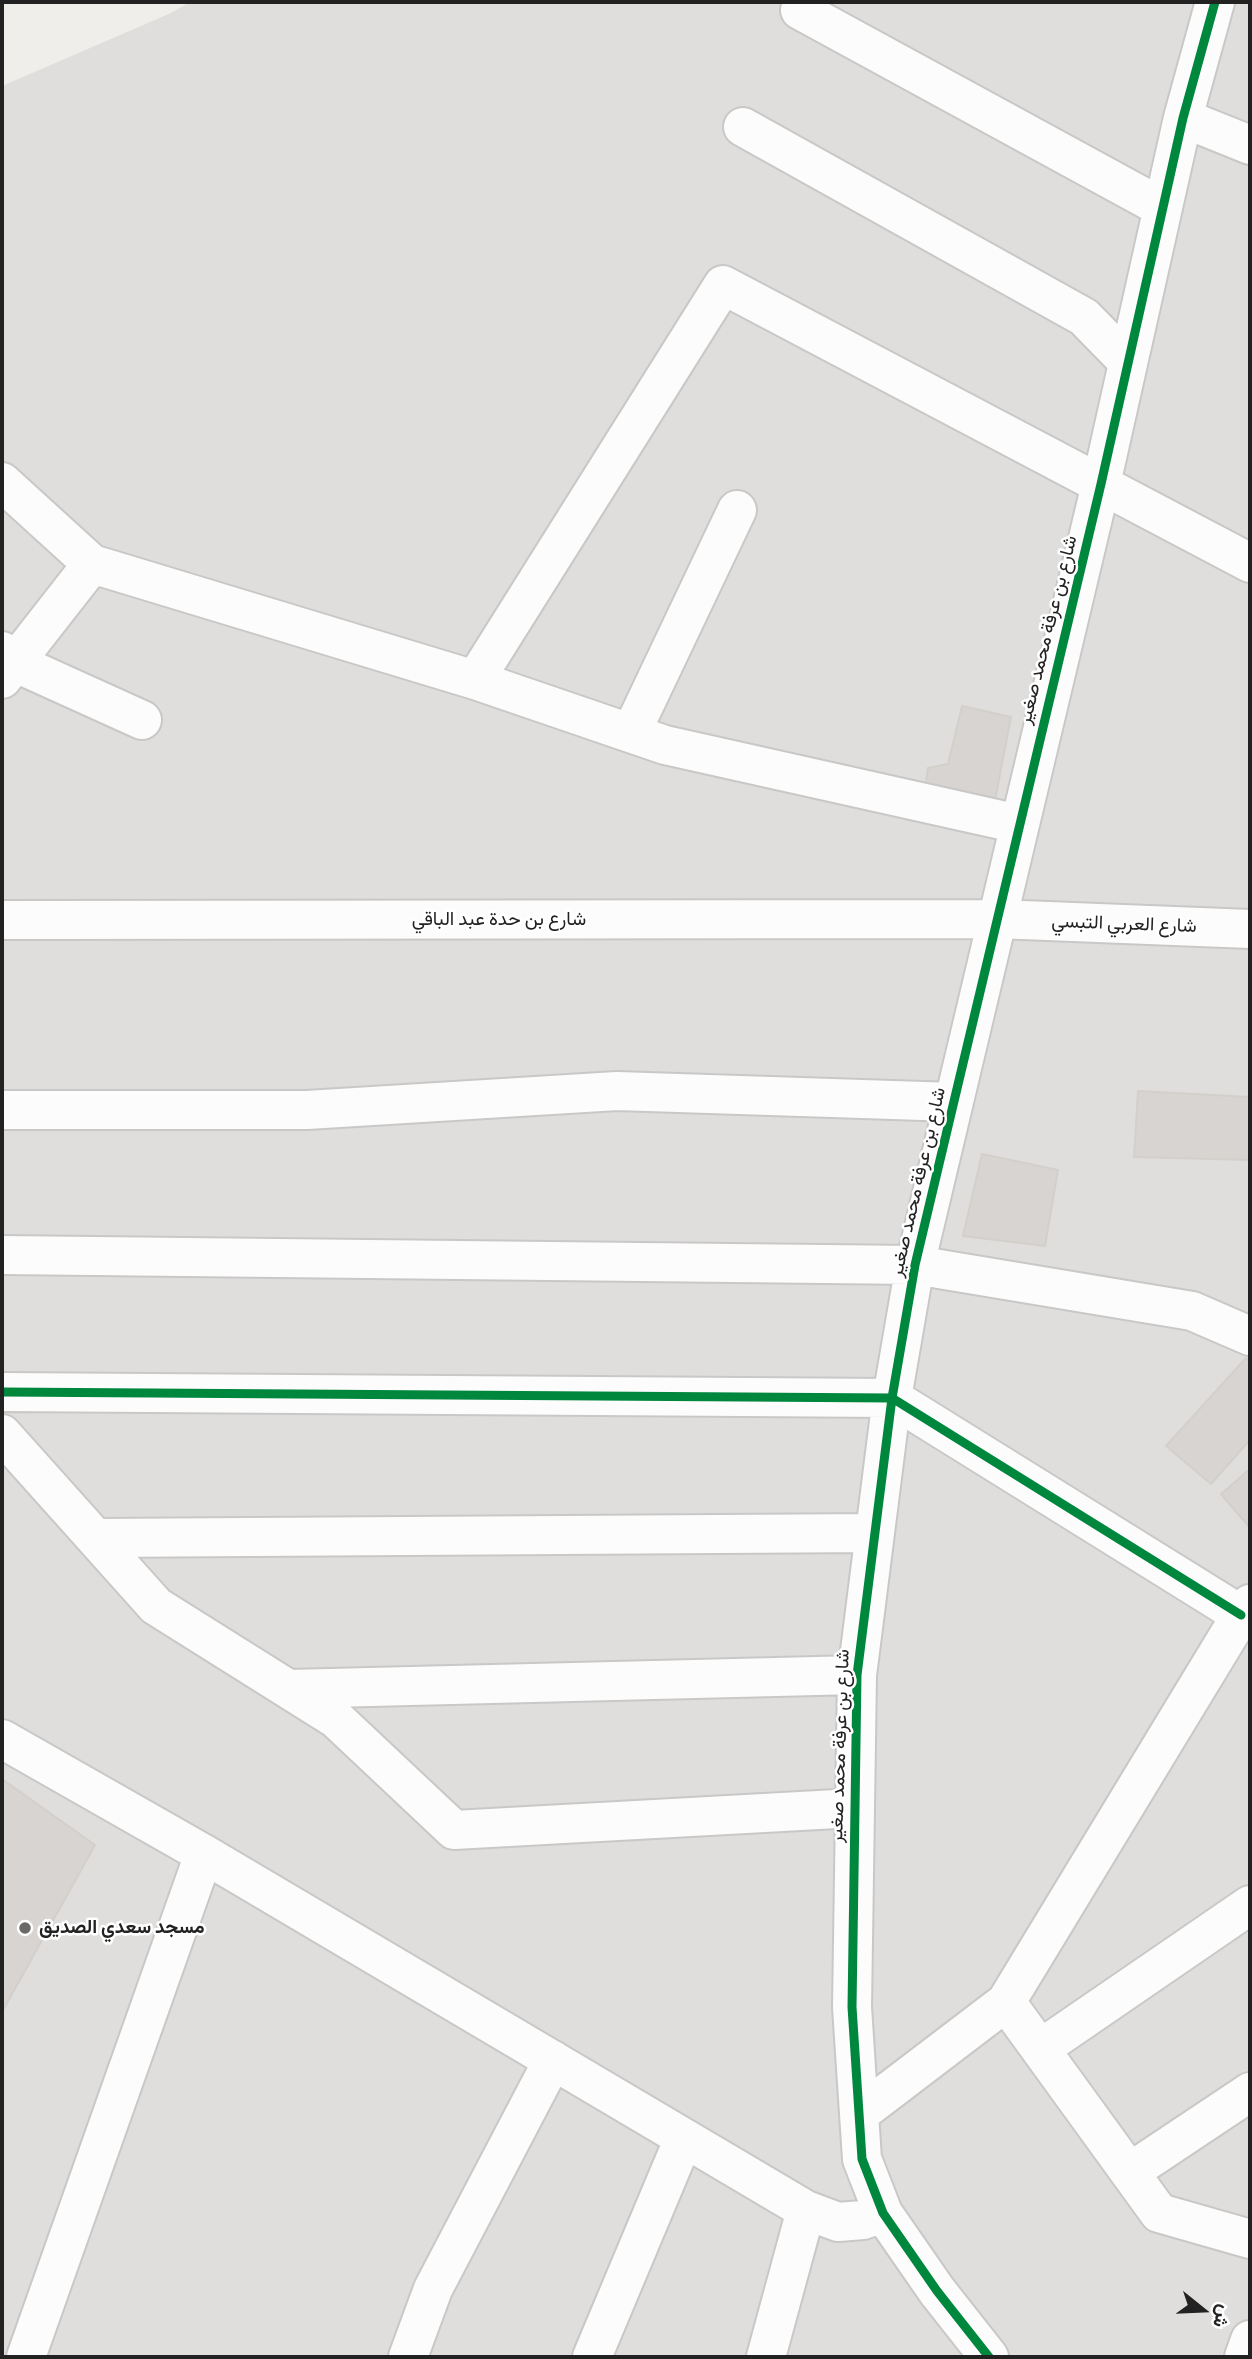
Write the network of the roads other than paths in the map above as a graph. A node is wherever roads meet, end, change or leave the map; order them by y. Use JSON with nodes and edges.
{"nodes":[{"id":1,"x":1215,"y":2,"type":"edge"},
{"id":2,"x":800,"y":10,"type":"dead end"},
{"id":3,"x":1183,"y":118,"type":"junction"},
{"id":4,"x":743,"y":127,"type":"dead end"},
{"id":5,"x":1250,"y":145,"type":"edge"},
{"id":6,"x":1163,"y":208,"type":"junction"},
{"id":7,"x":1128,"y":361,"type":"junction"},
{"id":8,"x":2,"y":482,"type":"edge"},
{"id":9,"x":1101,"y":484,"type":"junction"},
{"id":10,"x":737,"y":510,"type":"dead end"},
{"id":11,"x":1250,"y":563,"type":"edge"},
{"id":12,"x":92,"y":564,"type":"junction"},
{"id":13,"x":6,"y":665,"type":"edge"},
{"id":14,"x":475,"y":680,"type":"junction"},
{"id":15,"x":142,"y":720,"type":"dead end"},
{"id":16,"x":631,"y":733,"type":"junction"},
{"id":17,"x":1019,"y":824,"type":"junction"},
{"id":18,"x":997,"y":919,"type":"junction"},
{"id":19,"x":2,"y":920,"type":"edge"},
{"id":20,"x":1250,"y":929,"type":"edge"},
{"id":21,"x":954,"y":1102,"type":"junction"},
{"id":22,"x":2,"y":1110,"type":"edge"},
{"id":23,"x":2,"y":1255,"type":"edge"},
{"id":24,"x":915,"y":1265,"type":"junction"},
{"id":25,"x":1250,"y":1336,"type":"edge"},
{"id":26,"x":2,"y":1392,"type":"edge"},
{"id":27,"x":892,"y":1398,"type":"junction"},
{"id":28,"x":5,"y":1447,"type":"edge"},
{"id":29,"x":874,"y":1533,"type":"junction"},
{"id":30,"x":96,"y":1538,"type":"junction"},
{"id":31,"x":1246,"y":1610,"type":"edge"},
{"id":32,"x":857,"y":1675,"type":"junction"},
{"id":33,"x":289,"y":1689,"type":"junction"},
{"id":34,"x":2,"y":1739,"type":"edge"},
{"id":35,"x":855,"y":1808,"type":"junction"},
{"id":36,"x":204,"y":1854,"type":"junction"},
{"id":37,"x":1250,"y":1905,"type":"edge"},
{"id":38,"x":1006,"y":2002,"type":"junction"},
{"id":39,"x":1040,"y":2049,"type":"junction"},
{"id":40,"x":553,"y":2060,"type":"junction"},
{"id":41,"x":1250,"y":2092,"type":"edge"},
{"id":42,"x":859,"y":2114,"type":"junction"},
{"id":43,"x":684,"y":2138,"type":"junction"},
{"id":44,"x":1130,"y":2172,"type":"junction"},
{"id":45,"x":806,"y":2210,"type":"junction"},
{"id":46,"x":883,"y":2213,"type":"junction"},
{"id":47,"x":1250,"y":2239,"type":"edge"},
{"id":48,"x":1250,"y":2340,"type":"edge"},
{"id":49,"x":26,"y":2357,"type":"edge"},
{"id":50,"x":408,"y":2357,"type":"edge"},
{"id":51,"x":592,"y":2357,"type":"edge"},
{"id":52,"x":766,"y":2357,"type":"edge"},
{"id":53,"x":989,"y":2357,"type":"edge"},
{"id":54,"x":1244,"y":2357,"type":"edge"}],
"edges":[{"from":1,"to":3,"type":"street","name":"شارع بن عرفة محمد صغير"},
{"from":2,"to":6,"type":"street"},
{"from":3,"to":5,"type":"street"},
{"from":3,"to":6,"type":"street","name":"شارع بن عرفة محمد صغير"},
{"from":4,"to":7,"type":"street"},
{"from":6,"to":7,"type":"street","name":"شارع بن عرفة محمد صغير"},
{"from":7,"to":9,"type":"street","name":"شارع بن عرفة محمد صغير"},
{"from":8,"to":12,"type":"street"},
{"from":9,"to":11,"type":"street"},
{"from":9,"to":14,"type":"street"},
{"from":9,"to":17,"type":"street","name":"شارع بن عرفة محمد صغير"},
{"from":10,"to":16,"type":"street"},
{"from":12,"to":13,"type":"street"},
{"from":12,"to":14,"type":"street"},
{"from":13,"to":15,"type":"street"},
{"from":14,"to":16,"type":"street"},
{"from":16,"to":17,"type":"street"},
{"from":17,"to":18,"type":"street","name":"شارع بن عرفة محمد صغير"},
{"from":18,"to":19,"type":"street","name":"شارع بن حدة عبد الباقي"},
{"from":18,"to":20,"type":"street","name":"شارع العربي التبسي"},
{"from":18,"to":21,"type":"street","name":"شارع بن عرفة محمد صغير"},
{"from":21,"to":22,"type":"street"},
{"from":21,"to":24,"type":"street","name":"شارع بن عرفة محمد صغير"},
{"from":23,"to":24,"type":"street"},
{"from":24,"to":25,"type":"street"},
{"from":24,"to":27,"type":"street","name":"شارع بن عرفة محمد صغير"},
{"from":26,"to":27,"type":"street"},
{"from":27,"to":29,"type":"street","name":"شارع بن عرفة محمد صغير"},
{"from":27,"to":31,"type":"street"},
{"from":28,"to":30,"type":"street"},
{"from":29,"to":30,"type":"street"},
{"from":29,"to":32,"type":"street","name":"شارع بن عرفة محمد صغير"},
{"from":30,"to":33,"type":"street"},
{"from":31,"to":38,"type":"street"},
{"from":32,"to":33,"type":"street"},
{"from":32,"to":35,"type":"street","name":"شارع بن عرفة محمد صغير"},
{"from":33,"to":35,"type":"street"},
{"from":34,"to":36,"type":"street"},
{"from":35,"to":42,"type":"street","name":"شارع بن عرفة محمد صغير"},
{"from":36,"to":40,"type":"street"},
{"from":36,"to":49,"type":"street"},
{"from":37,"to":39,"type":"street"},
{"from":38,"to":39,"type":"street"},
{"from":38,"to":42,"type":"street"},
{"from":39,"to":44,"type":"street"},
{"from":40,"to":43,"type":"street"},
{"from":40,"to":50,"type":"street"},
{"from":41,"to":44,"type":"street"},
{"from":42,"to":46,"type":"street","name":"شارع بن عرفة محمد صغير"},
{"from":43,"to":45,"type":"street"},
{"from":43,"to":51,"type":"street"},
{"from":44,"to":47,"type":"street"},
{"from":45,"to":46,"type":"street"},
{"from":45,"to":52,"type":"street"},
{"from":46,"to":53,"type":"street","name":"شارع بن عرفة محمد صغير"},
{"from":48,"to":54,"type":"street"}]}
